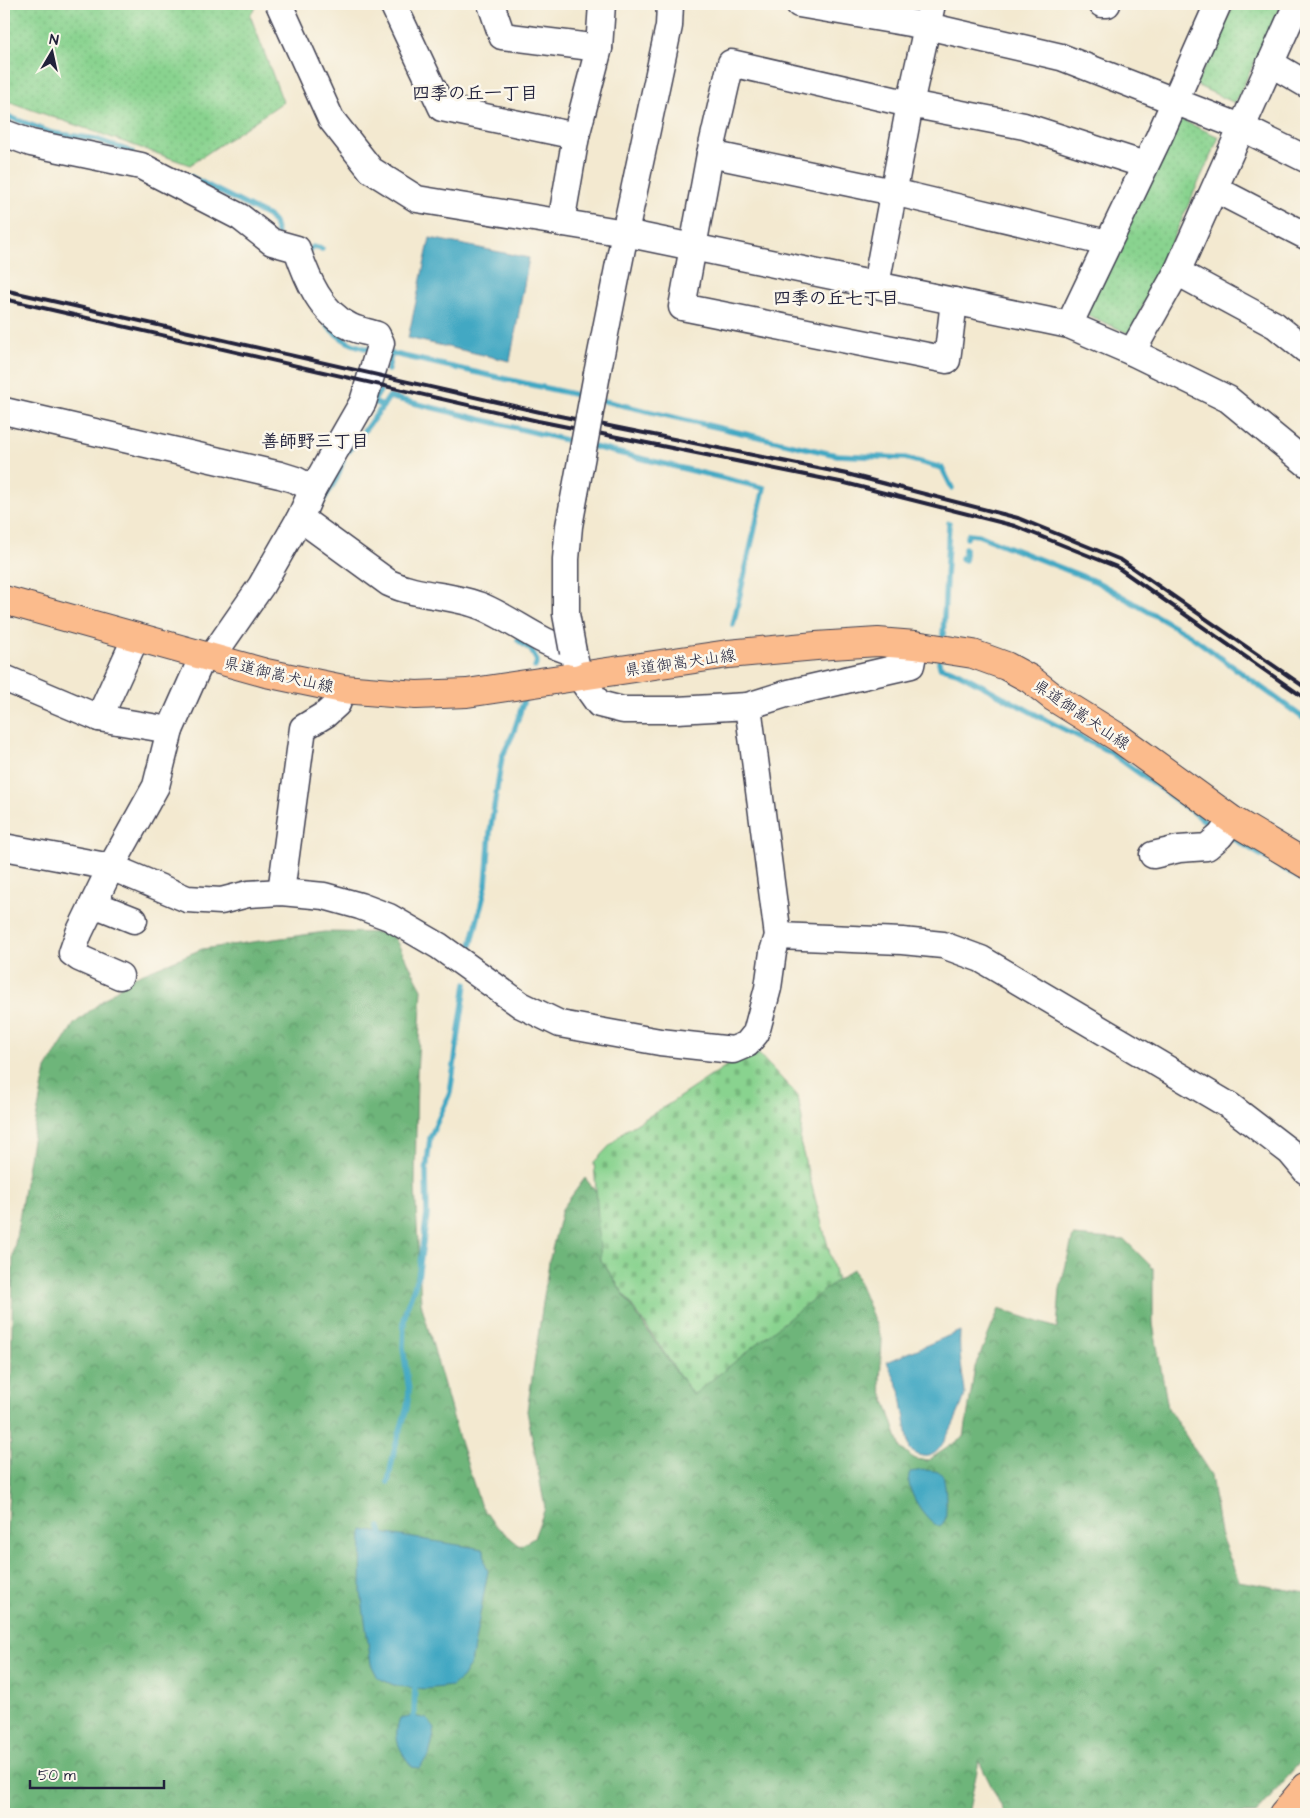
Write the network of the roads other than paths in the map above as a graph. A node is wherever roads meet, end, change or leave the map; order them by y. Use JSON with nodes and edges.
{"nodes":[{"id":1,"x":279,"y":4,"type":"edge"},
{"id":2,"x":392,"y":4,"type":"edge"},
{"id":3,"x":491,"y":4,"type":"edge"},
{"id":4,"x":602,"y":4,"type":"edge"},
{"id":5,"x":670,"y":4,"type":"edge"},
{"id":6,"x":799,"y":4,"type":"edge"},
{"id":7,"x":1102,"y":4,"type":"edge"},
{"id":8,"x":1107,"y":4,"type":"edge"},
{"id":9,"x":1218,"y":4,"type":"edge"},
{"id":10,"x":1297,"y":4,"type":"edge"},
{"id":11,"x":930,"y":15,"type":"edge"},
{"id":12,"x":600,"y":48,"type":"junction"},
{"id":13,"x":1270,"y":63,"type":"junction"},
{"id":14,"x":1306,"y":84,"type":"edge"},
{"id":15,"x":1175,"y":101,"type":"junction"},
{"id":16,"x":910,"y":104,"type":"junction"},
{"id":17,"x":1241,"y":127,"type":"junction"},
{"id":18,"x":4,"y":133,"type":"edge"},
{"id":19,"x":576,"y":136,"type":"junction"},
{"id":20,"x":710,"y":154,"type":"junction"},
{"id":21,"x":1306,"y":159,"type":"edge"},
{"id":22,"x":1146,"y":165,"type":"junction"},
{"id":23,"x":1215,"y":189,"type":"junction"},
{"id":24,"x":893,"y":192,"type":"junction"},
{"id":25,"x":561,"y":222,"type":"junction"},
{"id":26,"x":625,"y":233,"type":"junction"},
{"id":27,"x":1306,"y":236,"type":"edge"},
{"id":28,"x":1107,"y":243,"type":"junction"},
{"id":29,"x":692,"y":248,"type":"junction"},
{"id":30,"x":1177,"y":272,"type":"junction"},
{"id":31,"x":876,"y":285,"type":"junction"},
{"id":32,"x":954,"y":301,"type":"junction"},
{"id":33,"x":1069,"y":325,"type":"junction"},
{"id":34,"x":1306,"y":350,"type":"edge"},
{"id":35,"x":1132,"y":352,"type":"junction"},
{"id":36,"x":4,"y":411,"type":"edge"},
{"id":37,"x":1306,"y":463,"type":"edge"},
{"id":38,"x":313,"y":489,"type":"junction"},
{"id":39,"x":300,"y":518,"type":"junction"},
{"id":40,"x":4,"y":600,"type":"edge"},
{"id":41,"x":136,"y":637,"type":"junction"},
{"id":42,"x":915,"y":645,"type":"junction"},
{"id":43,"x":207,"y":657,"type":"junction"},
{"id":44,"x":576,"y":664,"type":"junction"},
{"id":45,"x":4,"y":678,"type":"edge"},
{"id":46,"x":343,"y":689,"type":"junction"},
{"id":47,"x":748,"y":706,"type":"junction"},
{"id":48,"x":99,"y":718,"type":"junction"},
{"id":49,"x":170,"y":730,"type":"junction"},
{"id":50,"x":1227,"y":826,"type":"junction"},
{"id":51,"x":4,"y":847,"type":"edge"},
{"id":52,"x":1153,"y":855,"type":"dead end"},
{"id":53,"x":1306,"y":864,"type":"edge"},
{"id":54,"x":112,"y":867,"type":"junction"},
{"id":55,"x":281,"y":892,"type":"junction"},
{"id":56,"x":94,"y":904,"type":"junction"},
{"id":57,"x":134,"y":920,"type":"dead end"},
{"id":58,"x":778,"y":936,"type":"junction"},
{"id":59,"x":120,"y":976,"type":"dead end"},
{"id":60,"x":1306,"y":1170,"type":"edge"},
{"id":61,"x":1306,"y":1787,"type":"edge"},
{"id":62,"x":1283,"y":1814,"type":"edge"}],
"edges":[{"from":1,"to":25,"type":"street"},
{"from":2,"to":19,"type":"street"},
{"from":3,"to":12,"type":"street"},
{"from":4,"to":12,"type":"street"},
{"from":5,"to":26,"type":"street"},
{"from":6,"to":11,"type":"street"},
{"from":7,"to":8,"type":"street"},
{"from":9,"to":15,"type":"street"},
{"from":10,"to":13,"type":"street"},
{"from":11,"to":15,"type":"street"},
{"from":11,"to":16,"type":"street"},
{"from":12,"to":19,"type":"street"},
{"from":13,"to":14,"type":"street"},
{"from":13,"to":17,"type":"street"},
{"from":15,"to":17,"type":"street"},
{"from":15,"to":22,"type":"street"},
{"from":16,"to":20,"type":"street"},
{"from":16,"to":22,"type":"street"},
{"from":16,"to":24,"type":"street"},
{"from":17,"to":21,"type":"street"},
{"from":17,"to":23,"type":"street"},
{"from":18,"to":38,"type":"street"},
{"from":19,"to":25,"type":"street"},
{"from":20,"to":24,"type":"street"},
{"from":20,"to":29,"type":"street"},
{"from":22,"to":28,"type":"street"},
{"from":23,"to":27,"type":"street"},
{"from":23,"to":30,"type":"street"},
{"from":24,"to":28,"type":"street"},
{"from":24,"to":31,"type":"street"},
{"from":25,"to":26,"type":"street"},
{"from":26,"to":29,"type":"street"},
{"from":26,"to":44,"type":"street","bridge":true},
{"from":28,"to":33,"type":"street"},
{"from":29,"to":31,"type":"street"},
{"from":29,"to":32,"type":"street"},
{"from":30,"to":34,"type":"street"},
{"from":30,"to":35,"type":"street"},
{"from":31,"to":32,"type":"street"},
{"from":32,"to":33,"type":"street"},
{"from":33,"to":35,"type":"street"},
{"from":35,"to":37,"type":"street"},
{"from":36,"to":38,"type":"street"},
{"from":38,"to":39,"type":"street"},
{"from":39,"to":43,"type":"street"},
{"from":39,"to":44,"type":"street"},
{"from":40,"to":41,"type":"main road","name":"県道御嵩犬山線"},
{"from":41,"to":43,"type":"main road","name":"県道御嵩犬山線"},
{"from":41,"to":48,"type":"street"},
{"from":42,"to":44,"type":"main road","name":"県道御嵩犬山線"},
{"from":42,"to":47,"type":"street"},
{"from":42,"to":50,"type":"main road","name":"県道御嵩犬山線"},
{"from":43,"to":46,"type":"main road","name":"県道御嵩犬山線"},
{"from":43,"to":49,"type":"street"},
{"from":44,"to":46,"type":"main road","name":"県道御嵩犬山線"},
{"from":44,"to":47,"type":"street"},
{"from":45,"to":48,"type":"street"},
{"from":46,"to":55,"type":"street"},
{"from":47,"to":58,"type":"street"},
{"from":48,"to":49,"type":"street"},
{"from":49,"to":54,"type":"street"},
{"from":50,"to":52,"type":"street"},
{"from":50,"to":53,"type":"main road","name":"県道御嵩犬山線"},
{"from":51,"to":54,"type":"street"},
{"from":54,"to":55,"type":"street"},
{"from":54,"to":56,"type":"street"},
{"from":55,"to":58,"type":"street"},
{"from":56,"to":57,"type":"street"},
{"from":56,"to":59,"type":"street"},
{"from":58,"to":60,"type":"street"},
{"from":61,"to":62,"type":"main road"}]}
